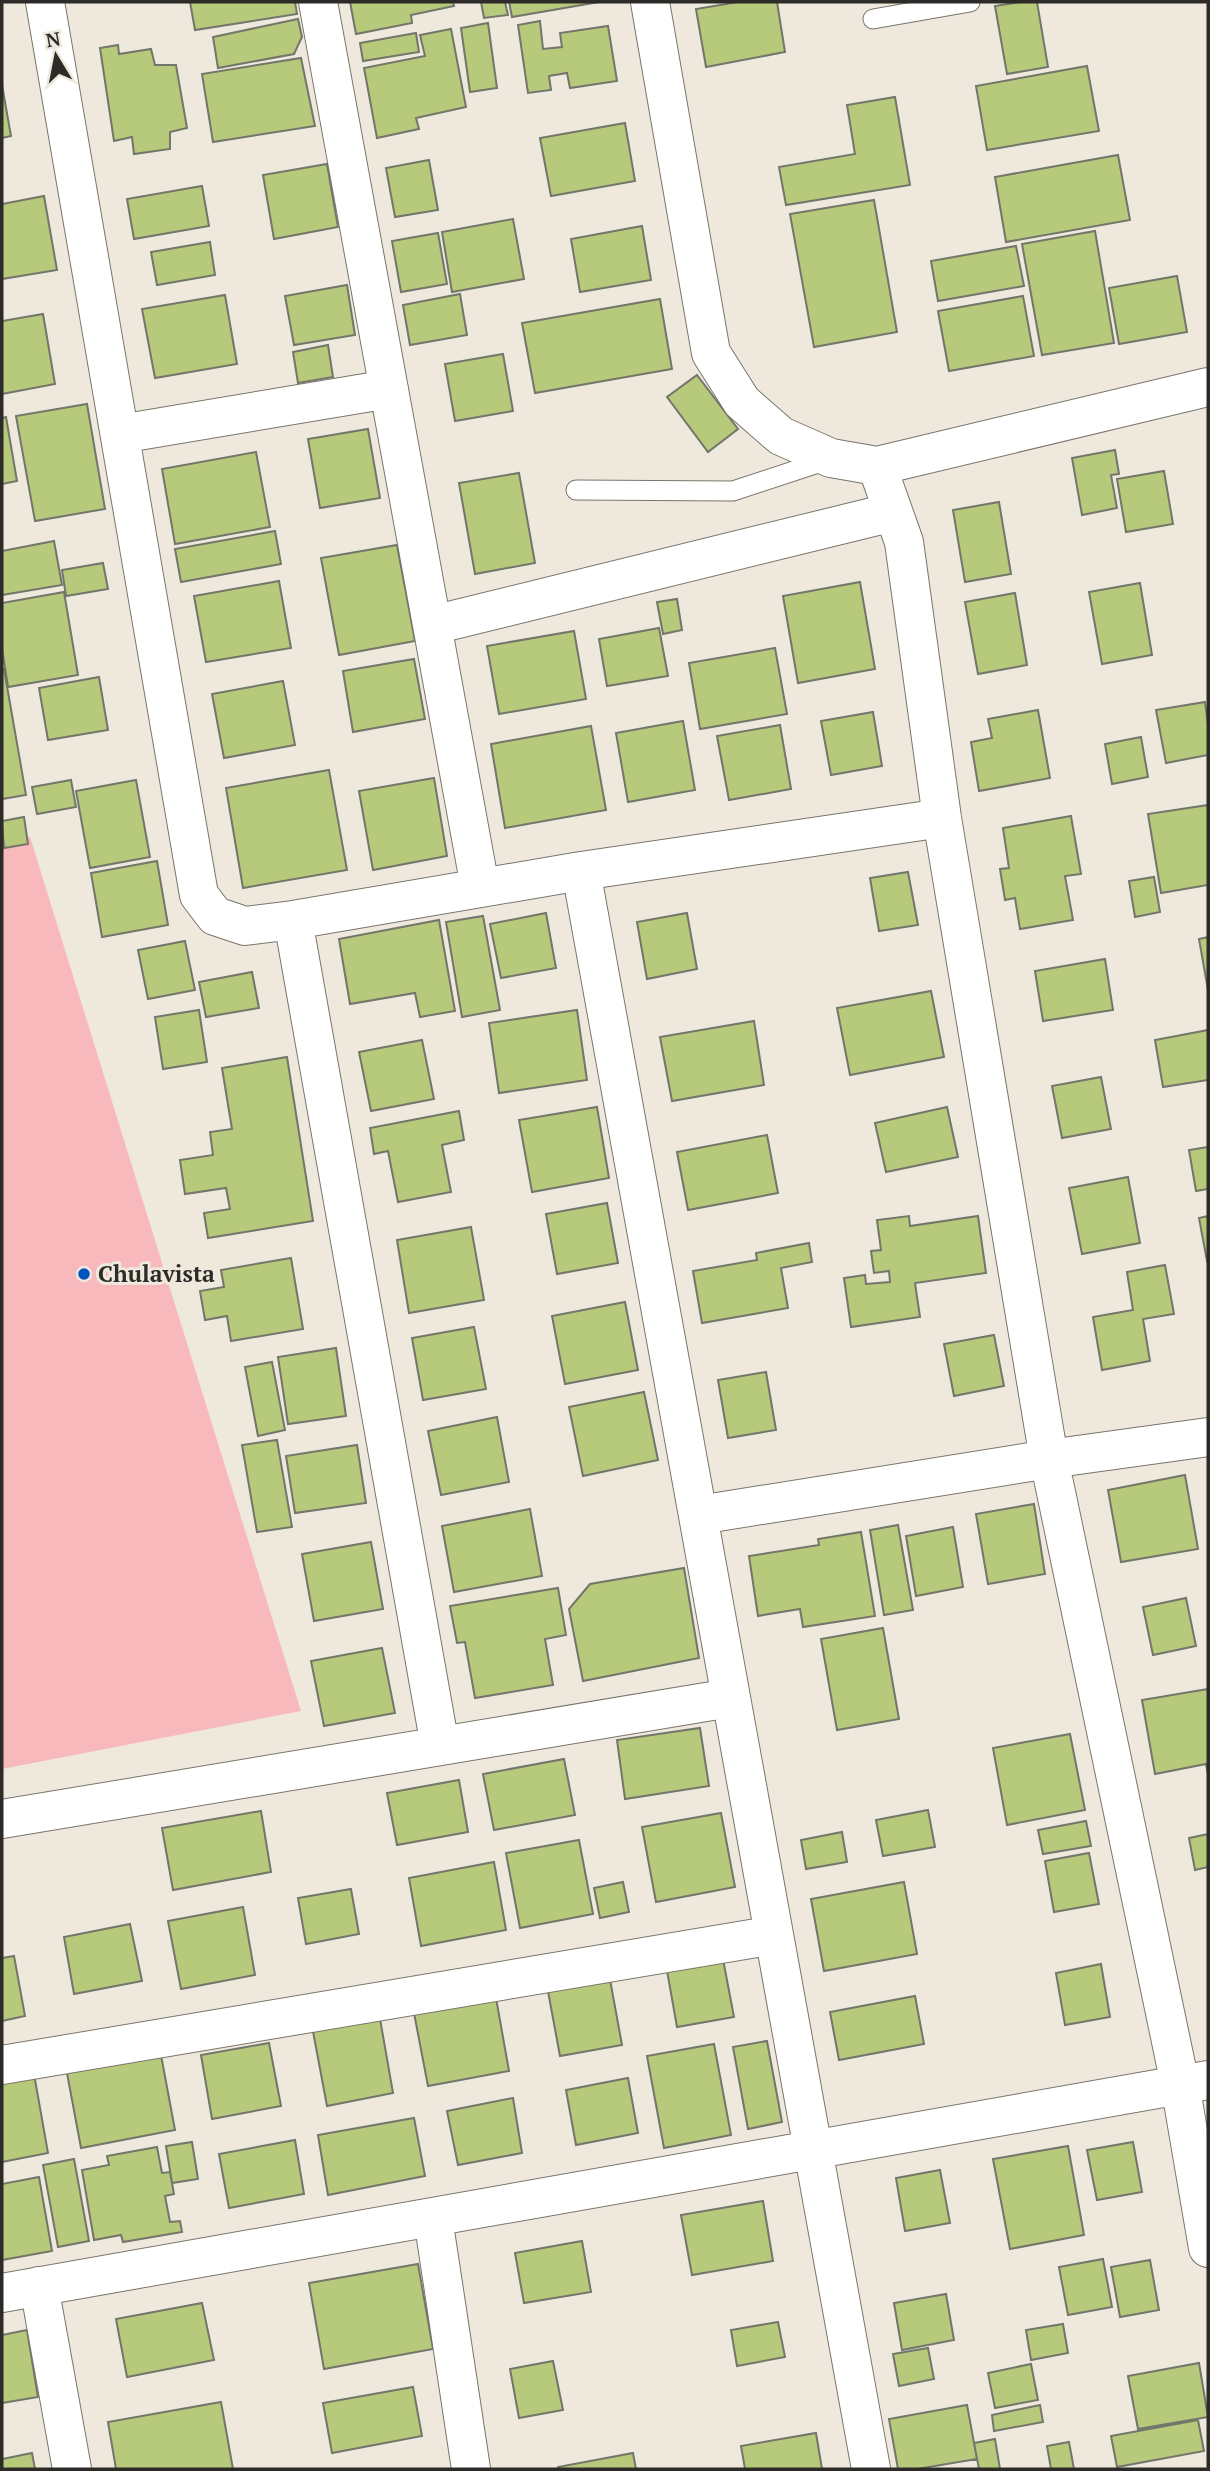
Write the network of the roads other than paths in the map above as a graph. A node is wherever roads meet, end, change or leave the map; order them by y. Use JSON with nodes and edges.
{"nodes":[{"id":1,"x":45,"y":2,"type":"edge"},
{"id":2,"x":318,"y":2,"type":"edge"},
{"id":3,"x":650,"y":2,"type":"edge"},
{"id":4,"x":970,"y":2,"type":"edge"},
{"id":5,"x":873,"y":19,"type":"dead end"},
{"id":6,"x":1208,"y":387,"type":"edge"},
{"id":7,"x":389,"y":389,"type":"junction"},
{"id":8,"x":120,"y":434,"type":"junction"},
{"id":9,"x":831,"y":458,"type":"junction"},
{"id":10,"x":877,"y":466,"type":"junction"},
{"id":11,"x":576,"y":490,"type":"dead end"},
{"id":12,"x":893,"y":512,"type":"junction"},
{"id":13,"x":433,"y":625,"type":"junction"},
{"id":14,"x":942,"y":818,"type":"junction"},
{"id":15,"x":581,"y":871,"type":"junction"},
{"id":16,"x":480,"y":887,"type":"junction"},
{"id":17,"x":293,"y":920,"type":"junction"},
{"id":18,"x":1208,"y":1437,"type":"edge"},
{"id":19,"x":1049,"y":1459,"type":"junction"},
{"id":20,"x":699,"y":1515,"type":"junction"},
{"id":21,"x":730,"y":1698,"type":"junction"},
{"id":22,"x":440,"y":1746,"type":"junction"},
{"id":23,"x":2,"y":1819,"type":"edge"},
{"id":24,"x":774,"y":1935,"type":"junction"},
{"id":25,"x":2,"y":2064,"type":"edge"},
{"id":26,"x":1194,"y":2082,"type":"edge"},
{"id":27,"x":814,"y":2150,"type":"junction"},
{"id":28,"x":433,"y":2218,"type":"junction"},
{"id":29,"x":1208,"y":2248,"type":"edge"},
{"id":30,"x":39,"y":2286,"type":"junction"},
{"id":31,"x":2,"y":2293,"type":"edge"},
{"id":32,"x":72,"y":2469,"type":"edge"},
{"id":33,"x":471,"y":2469,"type":"edge"},
{"id":34,"x":871,"y":2469,"type":"edge"}],
"edges":[{"from":1,"to":8,"type":"street"},
{"from":2,"to":7,"type":"street"},
{"from":3,"to":9,"type":"street"},
{"from":4,"to":5,"type":"lane"},
{"from":6,"to":10,"type":"street"},
{"from":7,"to":8,"type":"street"},
{"from":7,"to":13,"type":"street"},
{"from":8,"to":17,"type":"street"},
{"from":9,"to":10,"type":"street"},
{"from":9,"to":11,"type":"lane"},
{"from":10,"to":12,"type":"street"},
{"from":12,"to":13,"type":"street"},
{"from":12,"to":14,"type":"street"},
{"from":13,"to":16,"type":"street"},
{"from":14,"to":15,"type":"street"},
{"from":14,"to":19,"type":"street"},
{"from":15,"to":16,"type":"street"},
{"from":15,"to":20,"type":"street"},
{"from":16,"to":17,"type":"street"},
{"from":17,"to":22,"type":"street"},
{"from":18,"to":19,"type":"street"},
{"from":19,"to":20,"type":"street"},
{"from":19,"to":26,"type":"street"},
{"from":20,"to":21,"type":"street"},
{"from":21,"to":22,"type":"street"},
{"from":21,"to":24,"type":"street"},
{"from":22,"to":23,"type":"street"},
{"from":24,"to":25,"type":"street"},
{"from":24,"to":27,"type":"street"},
{"from":26,"to":27,"type":"street"},
{"from":26,"to":29,"type":"street"},
{"from":27,"to":28,"type":"street"},
{"from":27,"to":34,"type":"street"},
{"from":28,"to":30,"type":"street"},
{"from":28,"to":33,"type":"street"},
{"from":30,"to":31,"type":"street"},
{"from":30,"to":32,"type":"street"}]}
